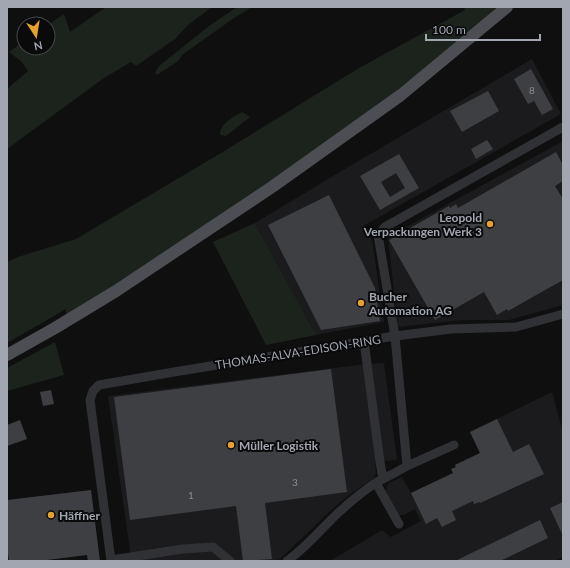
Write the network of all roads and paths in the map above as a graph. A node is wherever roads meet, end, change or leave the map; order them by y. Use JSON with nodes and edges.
{"nodes":[{"id":1,"x":507,"y":7,"type":"edge"},
{"id":2,"x":563,"y":127,"type":"edge"},
{"id":3,"x":563,"y":314,"type":"edge"},
{"id":4,"x":395,"y":336,"type":"junction"},
{"id":5,"x":364,"y":341,"type":"junction"},
{"id":6,"x":7,"y":355,"type":"edge"},
{"id":7,"x":454,"y":445,"type":"dead end"},
{"id":8,"x":407,"y":466,"type":"junction"},
{"id":9,"x":379,"y":481,"type":"junction"},
{"id":10,"x":399,"y":524,"type":"dead end"},
{"id":11,"x":111,"y":560,"type":"edge"},
{"id":12,"x":230,"y":561,"type":"edge"},
{"id":13,"x":287,"y":561,"type":"edge"}],
"edges":[{"from":1,"to":6,"type":"main road"},
{"from":2,"to":4,"type":"street"},
{"from":3,"to":4,"type":"street"},
{"from":4,"to":5,"type":"street","name":"THOMAS-ALVA-EDISON-RING"},
{"from":4,"to":8,"type":"street","name":"THOMAS-ALVA-EDISON-RING"},
{"from":5,"to":9,"type":"street"},
{"from":5,"to":11,"type":"street","name":"THOMAS-ALVA-EDISON-RING"},
{"from":7,"to":8,"type":"street"},
{"from":8,"to":9,"type":"street"},
{"from":9,"to":10,"type":"street"},
{"from":9,"to":13,"type":"street"},
{"from":11,"to":12,"type":"street"}]}
